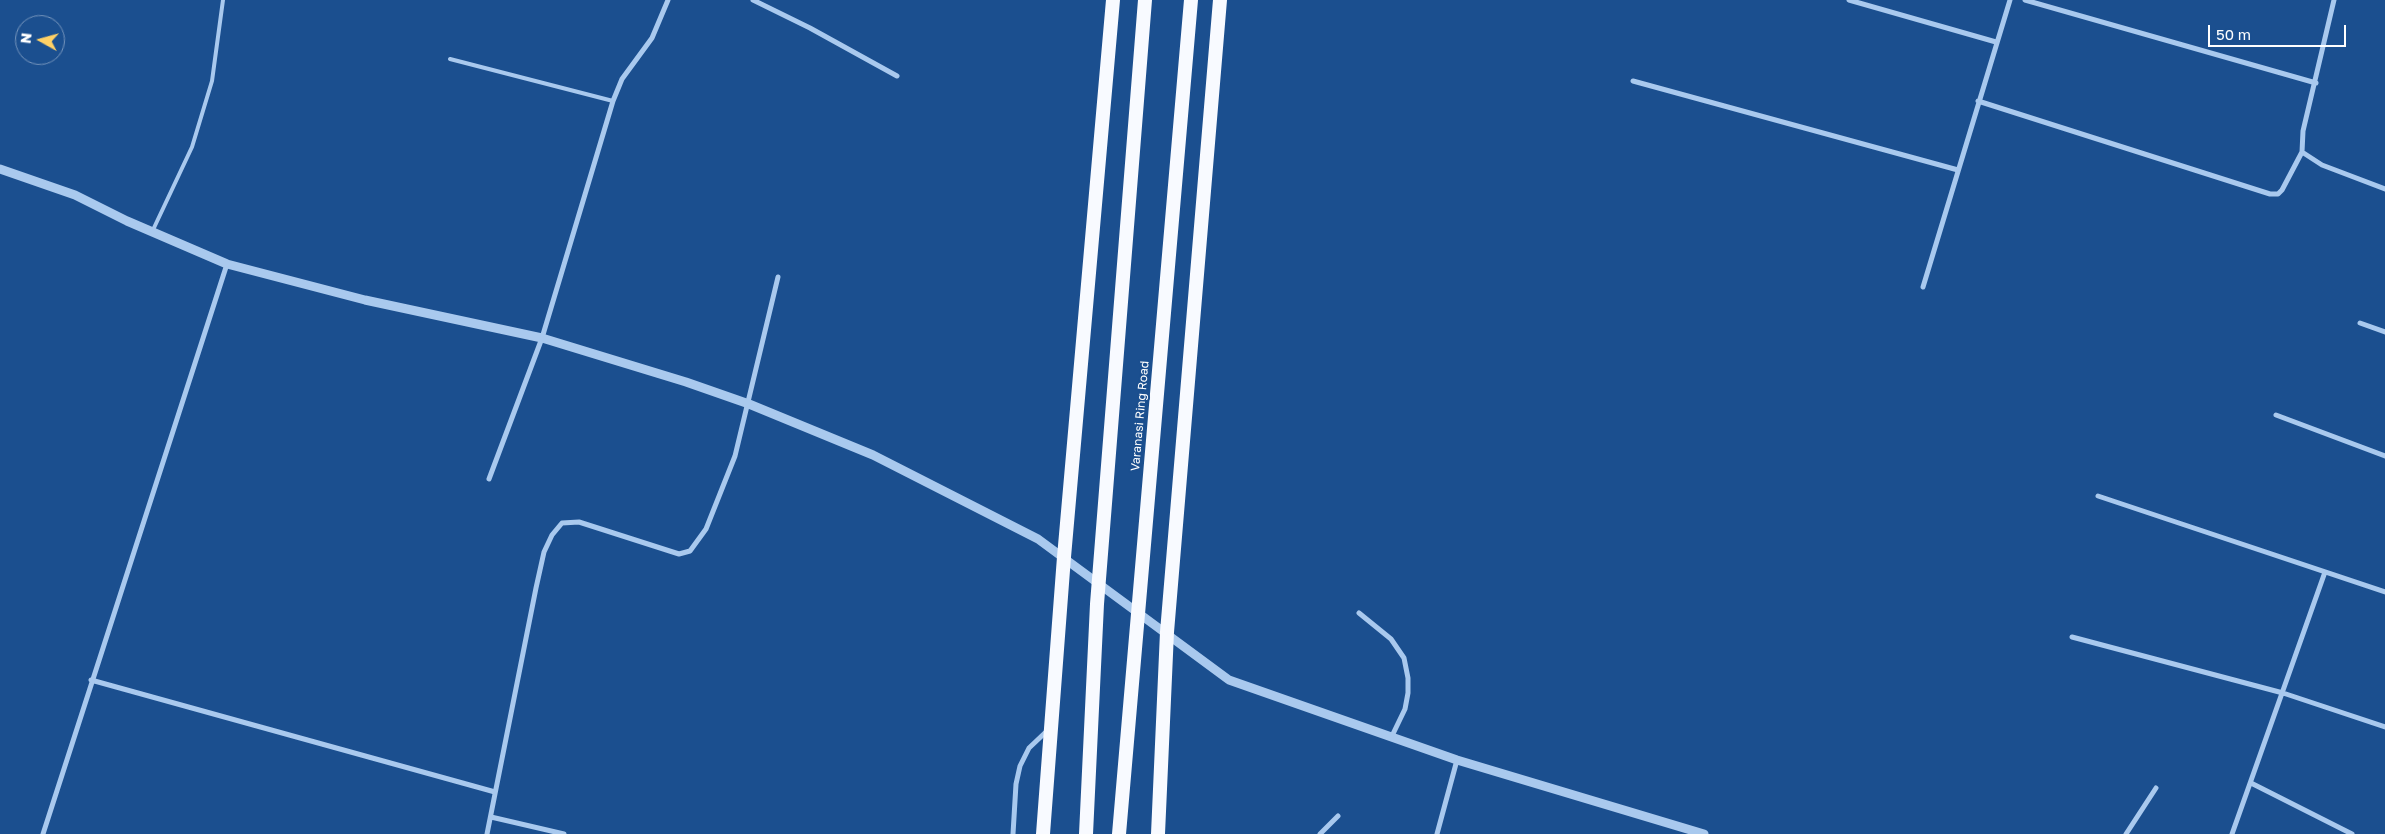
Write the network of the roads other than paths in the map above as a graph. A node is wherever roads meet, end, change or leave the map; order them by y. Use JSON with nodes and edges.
{"nodes":[{"id":1,"x":223,"y":0,"type":"edge"},
{"id":2,"x":668,"y":0,"type":"edge"},
{"id":3,"x":753,"y":0,"type":"edge"},
{"id":4,"x":1113,"y":0,"type":"edge"},
{"id":5,"x":1146,"y":0,"type":"edge"},
{"id":6,"x":1191,"y":0,"type":"edge"},
{"id":7,"x":1220,"y":0,"type":"edge"},
{"id":8,"x":1849,"y":0,"type":"edge"},
{"id":9,"x":2010,"y":0,"type":"edge"},
{"id":10,"x":2025,"y":0,"type":"edge"},
{"id":11,"x":2334,"y":0,"type":"edge"},
{"id":12,"x":1996,"y":42,"type":"junction"},
{"id":13,"x":450,"y":59,"type":"dead end"},
{"id":14,"x":897,"y":76,"type":"dead end"},
{"id":15,"x":1634,"y":81,"type":"dead end"},
{"id":16,"x":2316,"y":83,"type":"junction"},
{"id":17,"x":613,"y":101,"type":"junction"},
{"id":18,"x":1978,"y":101,"type":"junction"},
{"id":19,"x":2302,"y":152,"type":"junction"},
{"id":20,"x":0,"y":169,"type":"edge"},
{"id":21,"x":1958,"y":170,"type":"junction"},
{"id":22,"x":2385,"y":189,"type":"edge"},
{"id":23,"x":152,"y":232,"type":"junction"},
{"id":24,"x":227,"y":264,"type":"junction"},
{"id":25,"x":778,"y":277,"type":"dead end"},
{"id":26,"x":1923,"y":287,"type":"dead end"},
{"id":27,"x":2360,"y":323,"type":"dead end"},
{"id":28,"x":2385,"y":332,"type":"edge"},
{"id":29,"x":542,"y":338,"type":"junction"},
{"id":30,"x":749,"y":404,"type":"junction"},
{"id":31,"x":2276,"y":415,"type":"dead end"},
{"id":32,"x":2385,"y":456,"type":"edge"},
{"id":33,"x":489,"y":479,"type":"dead end"},
{"id":34,"x":2098,"y":496,"type":"dead end"},
{"id":35,"x":1064,"y":557,"type":"junction"},
{"id":36,"x":2325,"y":572,"type":"junction"},
{"id":37,"x":2385,"y":592,"type":"edge"},
{"id":38,"x":1359,"y":613,"type":"dead end"},
{"id":39,"x":1167,"y":632,"type":"junction"},
{"id":40,"x":2072,"y":637,"type":"dead end"},
{"id":41,"x":91,"y":680,"type":"junction"},
{"id":42,"x":2282,"y":693,"type":"junction"},
{"id":43,"x":2385,"y":727,"type":"edge"},
{"id":44,"x":1050,"y":728,"type":"junction"},
{"id":45,"x":1391,"y":738,"type":"junction"},
{"id":46,"x":1457,"y":760,"type":"junction"},
{"id":47,"x":2251,"y":782,"type":"junction"},
{"id":48,"x":2156,"y":788,"type":"dead end"},
{"id":49,"x":495,"y":792,"type":"junction"},
{"id":50,"x":1338,"y":816,"type":"dead end"},
{"id":51,"x":490,"y":817,"type":"junction"},
{"id":52,"x":43,"y":834,"type":"edge"},
{"id":53,"x":487,"y":834,"type":"edge"},
{"id":54,"x":564,"y":834,"type":"edge"},
{"id":55,"x":1014,"y":834,"type":"edge"},
{"id":56,"x":1043,"y":834,"type":"edge"},
{"id":57,"x":1086,"y":834,"type":"edge"},
{"id":58,"x":1119,"y":834,"type":"edge"},
{"id":59,"x":1158,"y":834,"type":"edge"},
{"id":60,"x":1320,"y":834,"type":"edge"},
{"id":61,"x":1437,"y":834,"type":"edge"},
{"id":62,"x":1704,"y":834,"type":"edge"},
{"id":63,"x":2126,"y":834,"type":"edge"},
{"id":64,"x":2232,"y":834,"type":"edge"},
{"id":65,"x":2350,"y":834,"type":"edge"}],
"edges":[{"from":1,"to":23,"type":"lane"},
{"from":2,"to":17,"type":"street"},
{"from":3,"to":14,"type":"street"},
{"from":4,"to":35,"type":"highway"},
{"from":5,"to":57,"type":"highway"},
{"from":6,"to":58,"type":"highway","name":"Varanasi Ring Road"},
{"from":7,"to":39,"type":"highway"},
{"from":8,"to":12,"type":"street"},
{"from":9,"to":12,"type":"street"},
{"from":10,"to":16,"type":"street"},
{"from":11,"to":16,"type":"street"},
{"from":12,"to":18,"type":"street"},
{"from":13,"to":17,"type":"lane"},
{"from":15,"to":21,"type":"street"},
{"from":16,"to":19,"type":"street"},
{"from":17,"to":29,"type":"street"},
{"from":18,"to":19,"type":"street"},
{"from":18,"to":21,"type":"street"},
{"from":19,"to":22,"type":"street"},
{"from":20,"to":23,"type":"street"},
{"from":21,"to":26,"type":"street"},
{"from":23,"to":24,"type":"street"},
{"from":24,"to":29,"type":"street"},
{"from":24,"to":41,"type":"street"},
{"from":25,"to":30,"type":"street"},
{"from":27,"to":28,"type":"street"},
{"from":29,"to":30,"type":"street"},
{"from":29,"to":33,"type":"street"},
{"from":30,"to":35,"type":"street"},
{"from":30,"to":49,"type":"street"},
{"from":31,"to":32,"type":"street"},
{"from":34,"to":36,"type":"street"},
{"from":35,"to":39,"type":"street"},
{"from":35,"to":44,"type":"highway"},
{"from":36,"to":37,"type":"street"},
{"from":36,"to":42,"type":"street"},
{"from":38,"to":45,"type":"street"},
{"from":39,"to":45,"type":"street"},
{"from":39,"to":59,"type":"highway"},
{"from":40,"to":42,"type":"street"},
{"from":41,"to":49,"type":"street"},
{"from":41,"to":52,"type":"street"},
{"from":42,"to":43,"type":"street"},
{"from":42,"to":47,"type":"street"},
{"from":44,"to":55,"type":"street"},
{"from":44,"to":56,"type":"highway"},
{"from":45,"to":46,"type":"street"},
{"from":46,"to":61,"type":"street"},
{"from":46,"to":62,"type":"street"},
{"from":47,"to":64,"type":"street"},
{"from":47,"to":65,"type":"street"},
{"from":48,"to":63,"type":"street"},
{"from":49,"to":51,"type":"street"},
{"from":50,"to":60,"type":"street"},
{"from":51,"to":53,"type":"street"},
{"from":51,"to":54,"type":"street"}]}
